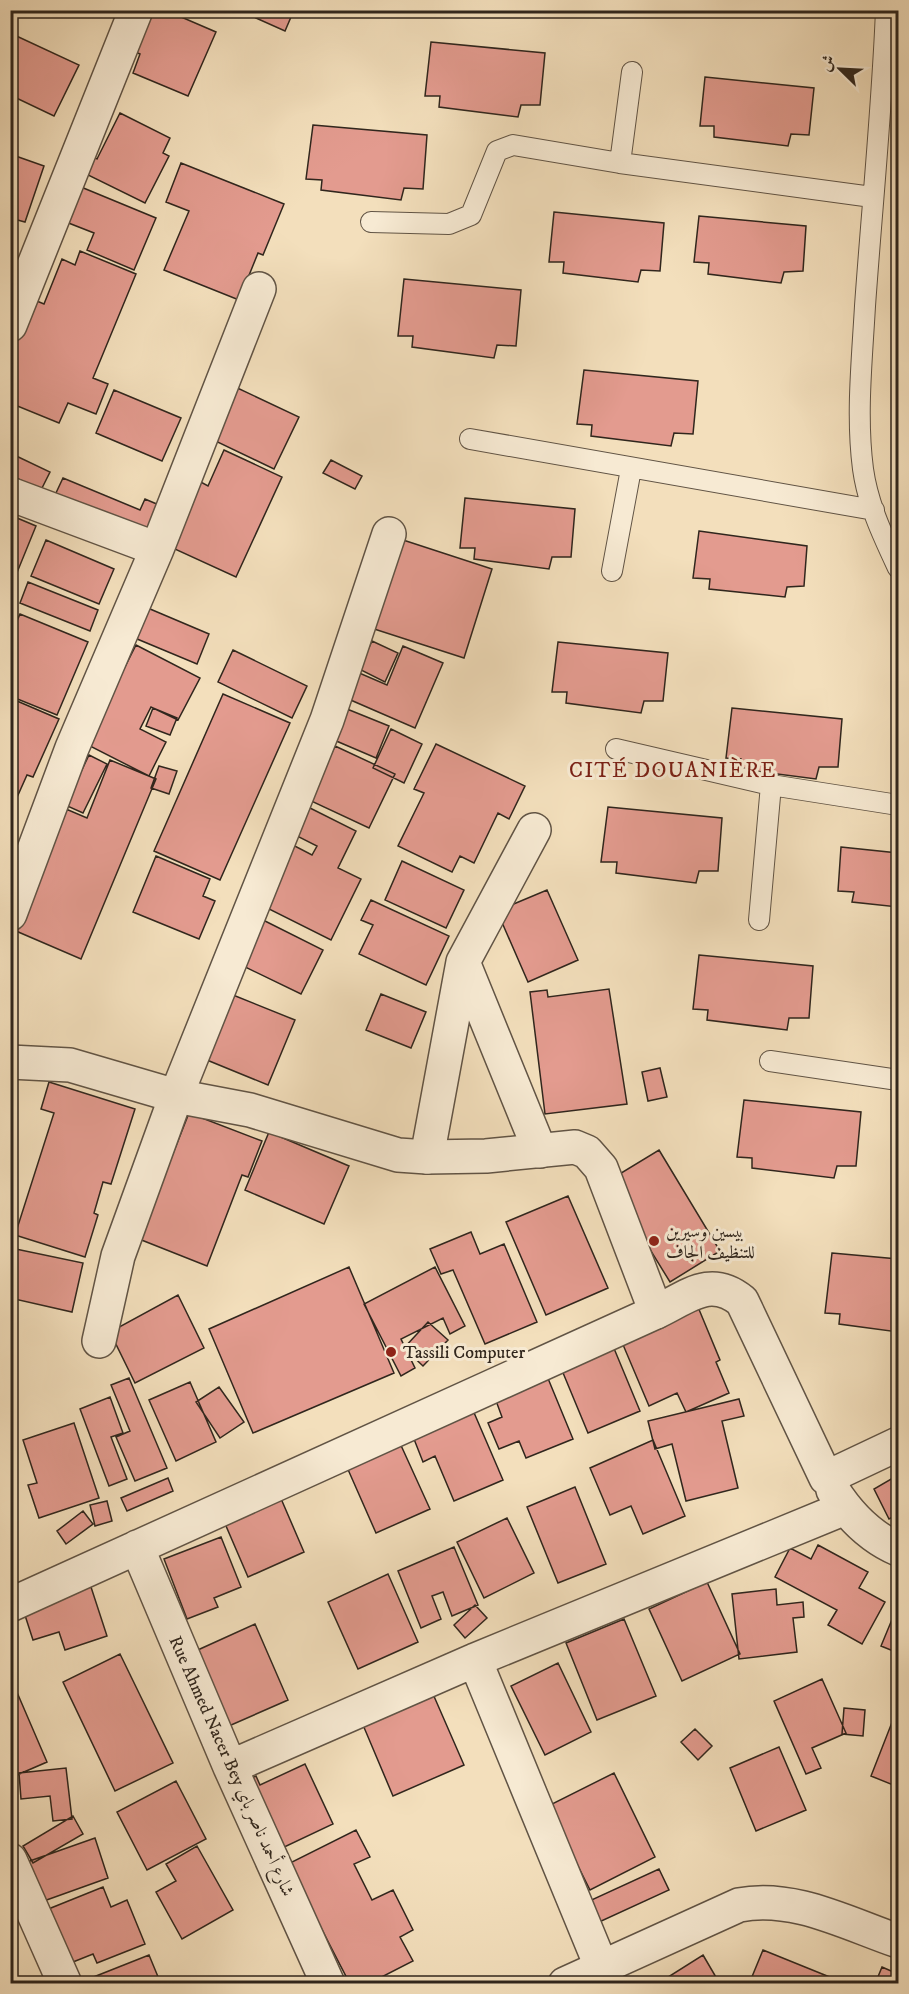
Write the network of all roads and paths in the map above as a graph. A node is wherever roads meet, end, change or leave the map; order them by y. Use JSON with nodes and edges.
{"nodes":[{"id":1,"x":136,"y":10,"type":"edge"},
{"id":2,"x":886,"y":10,"type":"edge"},
{"id":3,"x":632,"y":72,"type":"dead end"},
{"id":4,"x":890,"y":114,"type":"edge"},
{"id":5,"x":620,"y":163,"type":"junction"},
{"id":6,"x":872,"y":197,"type":"junction"},
{"id":7,"x":370,"y":222,"type":"dead end"},
{"id":8,"x":259,"y":289,"type":"dead end"},
{"id":9,"x":10,"y":325,"type":"edge"},
{"id":10,"x":470,"y":438,"type":"dead end"},
{"id":11,"x":631,"y":469,"type":"junction"},
{"id":12,"x":10,"y":494,"type":"edge"},
{"id":13,"x":874,"y":510,"type":"junction"},
{"id":14,"x":389,"y":534,"type":"dead end"},
{"id":15,"x":157,"y":549,"type":"junction"},
{"id":16,"x":898,"y":567,"type":"edge"},
{"id":17,"x":612,"y":571,"type":"dead end"},
{"id":18,"x":616,"y":749,"type":"dead end"},
{"id":19,"x":771,"y":785,"type":"junction"},
{"id":20,"x":898,"y":805,"type":"edge"},
{"id":21,"x":534,"y":830,"type":"dead end"},
{"id":22,"x":10,"y":914,"type":"edge"},
{"id":23,"x":759,"y":920,"type":"dead end"},
{"id":24,"x":463,"y":962,"type":"junction"},
{"id":25,"x":770,"y":1061,"type":"dead end"},
{"id":26,"x":10,"y":1062,"type":"edge"},
{"id":27,"x":898,"y":1080,"type":"edge"},
{"id":28,"x":176,"y":1096,"type":"junction"},
{"id":29,"x":540,"y":1151,"type":"junction"},
{"id":30,"x":428,"y":1157,"type":"junction"},
{"id":31,"x":656,"y":1312,"type":"junction"},
{"id":32,"x":99,"y":1341,"type":"dead end"},
{"id":33,"x":898,"y":1444,"type":"edge"},
{"id":34,"x":826,"y":1478,"type":"junction"},
{"id":35,"x":845,"y":1508,"type":"junction"},
{"id":36,"x":137,"y":1548,"type":"junction"},
{"id":37,"x":898,"y":1549,"type":"edge"},
{"id":38,"x":10,"y":1605,"type":"edge"},
{"id":39,"x":475,"y":1660,"type":"junction"},
{"id":40,"x":230,"y":1767,"type":"junction"},
{"id":41,"x":10,"y":1860,"type":"edge"},
{"id":42,"x":898,"y":1941,"type":"edge"},
{"id":43,"x":601,"y":1966,"type":"junction"},
{"id":44,"x":65,"y":1983,"type":"edge"},
{"id":45,"x":328,"y":1983,"type":"edge"},
{"id":46,"x":565,"y":1983,"type":"edge"}],
"edges":[{"from":1,"to":9,"type":"street"},
{"from":2,"to":4,"type":"lane"},
{"from":3,"to":5,"type":"lane"},
{"from":4,"to":6,"type":"lane"},
{"from":5,"to":6,"type":"lane"},
{"from":5,"to":7,"type":"lane"},
{"from":6,"to":13,"type":"lane"},
{"from":8,"to":15,"type":"street"},
{"from":10,"to":11,"type":"lane"},
{"from":11,"to":13,"type":"lane"},
{"from":11,"to":17,"type":"lane"},
{"from":12,"to":15,"type":"street"},
{"from":13,"to":16,"type":"lane"},
{"from":14,"to":28,"type":"street"},
{"from":15,"to":22,"type":"street"},
{"from":18,"to":19,"type":"lane"},
{"from":19,"to":20,"type":"lane"},
{"from":19,"to":23,"type":"lane"},
{"from":21,"to":24,"type":"street"},
{"from":24,"to":29,"type":"street"},
{"from":24,"to":30,"type":"street"},
{"from":25,"to":27,"type":"lane"},
{"from":26,"to":28,"type":"street"},
{"from":28,"to":30,"type":"street"},
{"from":28,"to":32,"type":"street"},
{"from":29,"to":30,"type":"street"},
{"from":29,"to":31,"type":"street"},
{"from":31,"to":34,"type":"street"},
{"from":31,"to":36,"type":"street"},
{"from":33,"to":34,"type":"street"},
{"from":34,"to":35,"type":"street"},
{"from":35,"to":37,"type":"street"},
{"from":35,"to":39,"type":"street"},
{"from":36,"to":38,"type":"street"},
{"from":36,"to":40,"type":"street","name":"Rue Ahmed Nacer Bey شارع أحمد ناصر باي"},
{"from":39,"to":40,"type":"street"},
{"from":39,"to":43,"type":"street"},
{"from":40,"to":45,"type":"street","name":"Rue Ahmed Nacer Bey شارع أحمد ناصر باي"},
{"from":41,"to":44,"type":"street"},
{"from":42,"to":43,"type":"street"},
{"from":43,"to":46,"type":"street"}]}
